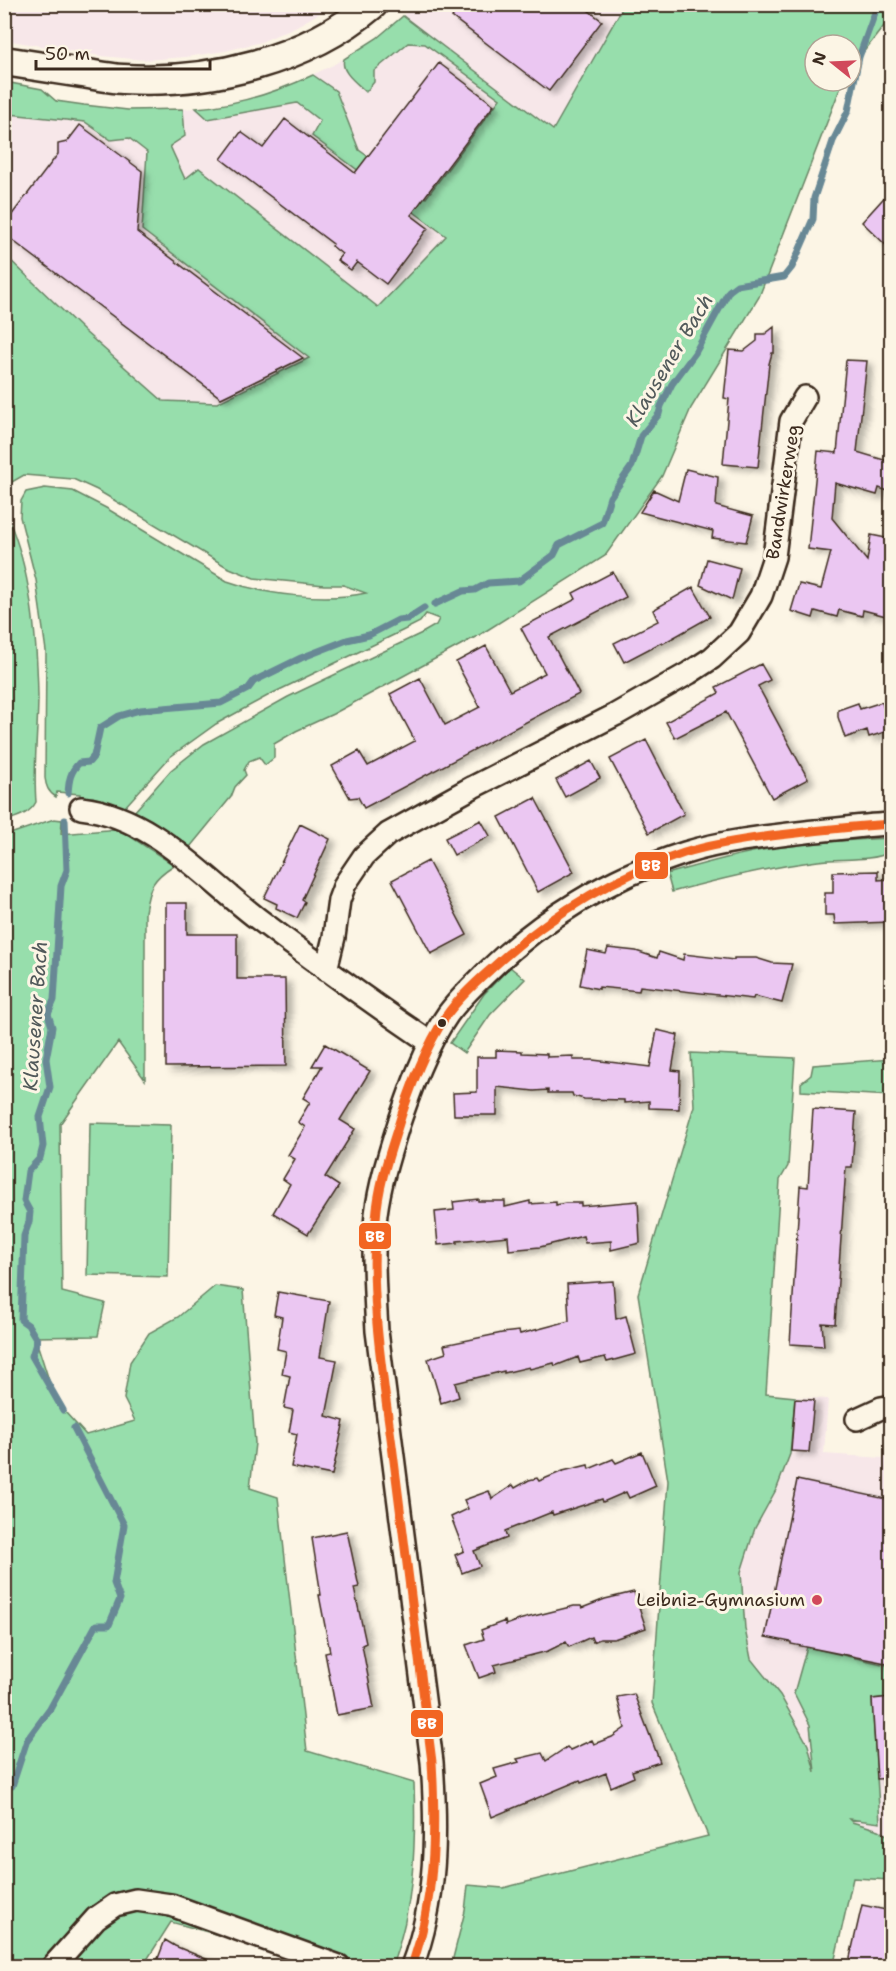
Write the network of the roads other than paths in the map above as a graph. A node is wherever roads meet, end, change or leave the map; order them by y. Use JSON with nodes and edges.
{"nodes":[{"id":1,"x":373,"y":4,"type":"edge"},
{"id":2,"x":4,"y":61,"type":"edge"},
{"id":3,"x":805,"y":398,"type":"dead end"},
{"id":4,"x":81,"y":808,"type":"dead end"},
{"id":5,"x":891,"y":824,"type":"edge"},
{"id":6,"x":326,"y":970,"type":"junction"},
{"id":7,"x":431,"y":1043,"type":"junction"},
{"id":8,"x":891,"y":1406,"type":"edge"},
{"id":9,"x":858,"y":1419,"type":"dead end"},
{"id":10,"x":53,"y":1966,"type":"edge"},
{"id":11,"x":339,"y":1966,"type":"edge"},
{"id":12,"x":412,"y":1966,"type":"edge"}],
"edges":[{"from":1,"to":2,"type":"street"},
{"from":3,"to":6,"type":"street","name":"Bandwirkerweg"},
{"from":4,"to":6,"type":"street"},
{"from":5,"to":7,"type":"street"},
{"from":6,"to":7,"type":"street"},
{"from":7,"to":12,"type":"street"},
{"from":8,"to":9,"type":"street"},
{"from":10,"to":11,"type":"street"}]}
